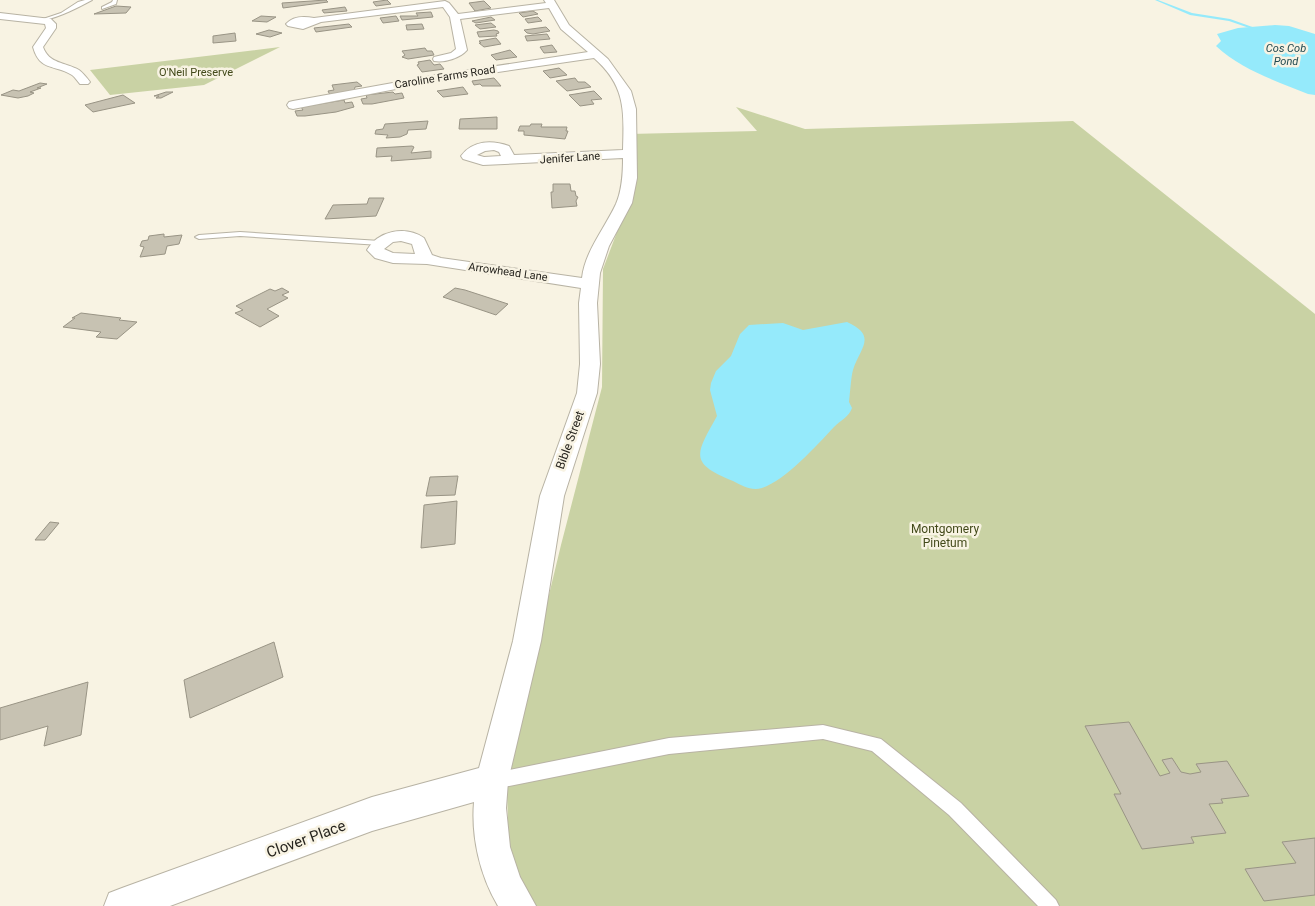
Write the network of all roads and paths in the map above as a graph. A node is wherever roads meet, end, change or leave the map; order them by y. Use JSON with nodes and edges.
{"nodes":[{"id":1,"x":90,"y":0,"type":"edge"},
{"id":2,"x":115,"y":0,"type":"edge"},
{"id":3,"x":444,"y":2,"type":"edge"},
{"id":4,"x":551,"y":2,"type":"edge"},
{"id":5,"x":104,"y":8,"type":"dead end"},
{"id":6,"x":0,"y":16,"type":"edge"},
{"id":7,"x":455,"y":17,"type":"junction"},
{"id":8,"x":45,"y":19,"type":"junction"},
{"id":9,"x":316,"y":20,"type":"dead end"},
{"id":10,"x":597,"y":54,"type":"junction"},
{"id":11,"x":438,"y":59,"type":"dead end"},
{"id":12,"x":84,"y":82,"type":"dead end"},
{"id":13,"x":293,"y":105,"type":"dead end"},
{"id":14,"x":630,"y":154,"type":"junction"},
{"id":15,"x":510,"y":160,"type":"dead end"},
{"id":16,"x":199,"y":237,"type":"dead end"},
{"id":17,"x":380,"y":244,"type":"junction"},
{"id":18,"x":426,"y":259,"type":"junction"},
{"id":19,"x":590,"y":284,"type":"junction"},
{"id":20,"x":492,"y":781,"type":"junction"},
{"id":21,"x":122,"y":906,"type":"edge"},
{"id":22,"x":518,"y":906,"type":"edge"},
{"id":23,"x":1050,"y":906,"type":"edge"}],
"edges":[{"from":1,"to":8,"type":"lane"},
{"from":2,"to":5,"type":"lane"},
{"from":3,"to":7,"type":"street"},
{"from":3,"to":9,"type":"street"},
{"from":4,"to":7,"type":"street"},
{"from":4,"to":10,"type":"street","name":"Bible Street"},
{"from":6,"to":8,"type":"street"},
{"from":7,"to":11,"type":"street"},
{"from":8,"to":12,"type":"street"},
{"from":10,"to":13,"type":"street","name":"Caroline Farms Road"},
{"from":10,"to":14,"type":"street","name":"Bible Street"},
{"from":14,"to":15,"type":"street","name":"Jenifer Lane"},
{"from":14,"to":19,"type":"street","name":"Bible Street"},
{"from":16,"to":17,"type":"lane"},
{"from":17,"to":18,"type":"street"},
{"from":17,"to":18,"type":"street","name":"Arrowhead Lane"},
{"from":18,"to":19,"type":"street","name":"Arrowhead Lane"},
{"from":19,"to":20,"type":"street","name":"Bible Street"},
{"from":20,"to":21,"type":"street","name":"Clover Place"},
{"from":20,"to":22,"type":"street","name":"Bible Street"},
{"from":20,"to":23,"type":"lane"}]}
